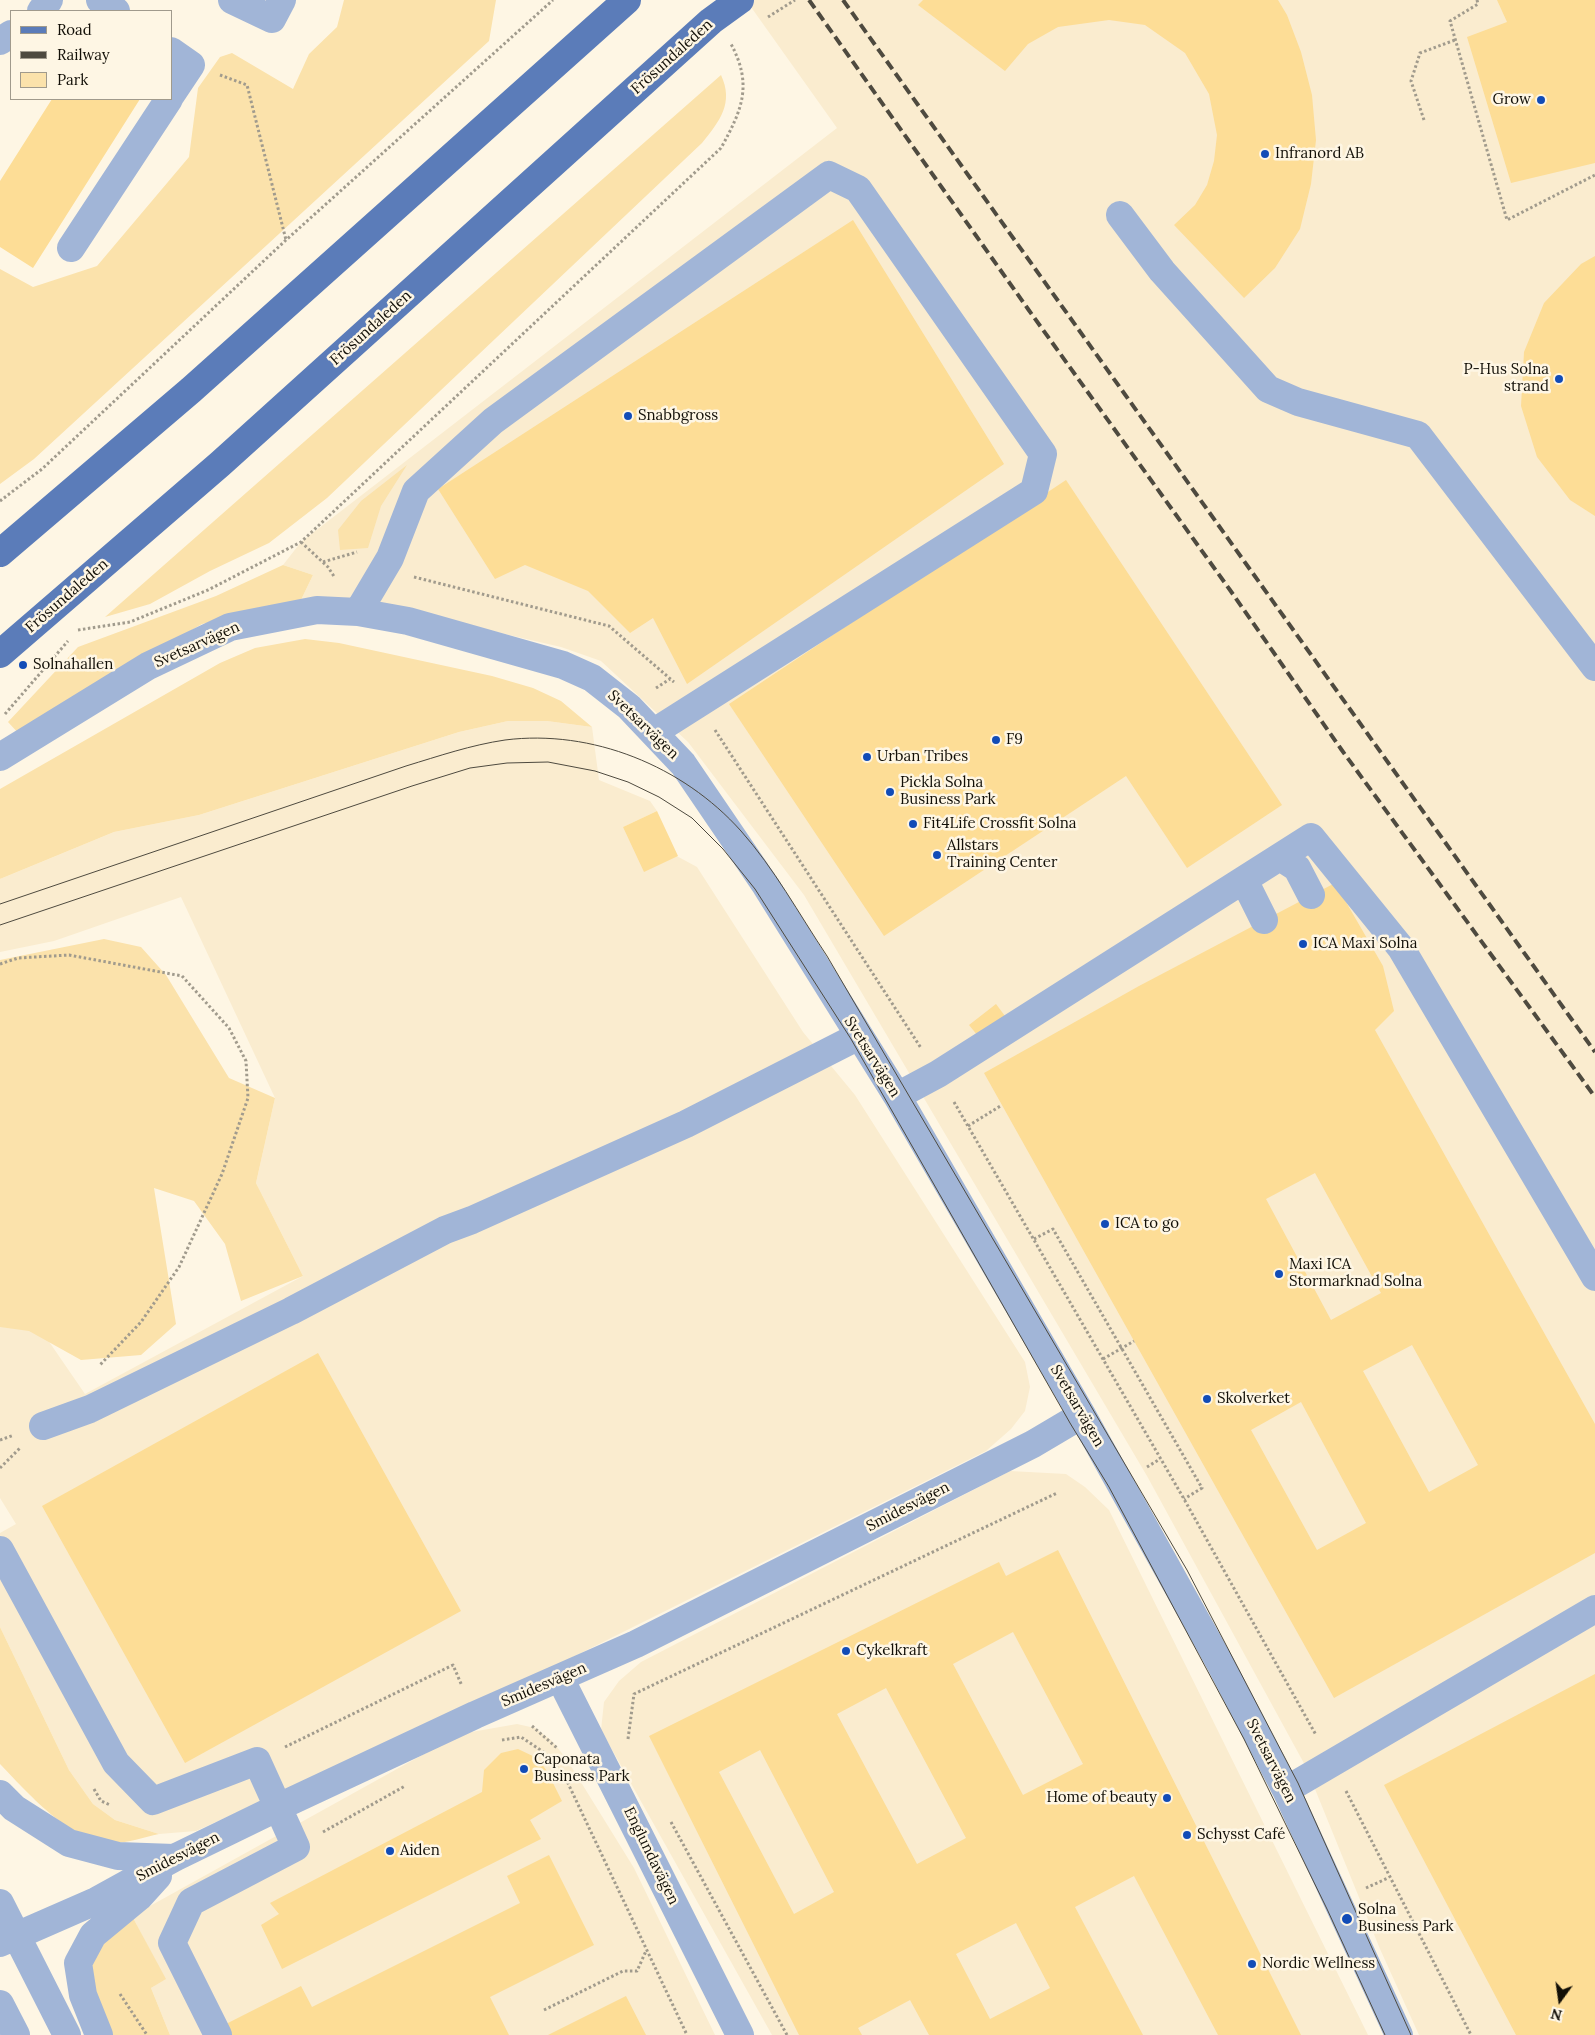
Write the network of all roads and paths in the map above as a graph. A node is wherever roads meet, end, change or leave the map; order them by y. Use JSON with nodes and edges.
{"nodes":[{"id":1,"x":100,"y":0,"type":"edge"},
{"id":2,"x":232,"y":0,"type":"edge"},
{"id":3,"x":282,"y":0,"type":"edge"},
{"id":4,"x":554,"y":0,"type":"edge"},
{"id":5,"x":627,"y":0,"type":"edge"},
{"id":6,"x":740,"y":0,"type":"edge"},
{"id":7,"x":1477,"y":0,"type":"edge"},
{"id":8,"x":115,"y":10,"type":"edge"},
{"id":9,"x":719,"y":30,"type":"junction"},
{"id":10,"x":1455,"y":40,"type":"junction"},
{"id":11,"x":181,"y":58,"type":"edge"},
{"id":12,"x":172,"y":91,"type":"edge"},
{"id":13,"x":168,"y":100,"type":"edge"},
{"id":14,"x":1424,"y":120,"type":"dead end"},
{"id":15,"x":1595,"y":175,"type":"edge"},
{"id":16,"x":1120,"y":215,"type":"dead end"},
{"id":17,"x":286,"y":240,"type":"junction"},
{"id":18,"x":71,"y":248,"type":"dead end"},
{"id":19,"x":0,"y":500,"type":"edge"},
{"id":20,"x":301,"y":542,"type":"junction"},
{"id":21,"x":0,"y":553,"type":"edge"},
{"id":22,"x":390,"y":558,"type":"junction"},
{"id":23,"x":358,"y":612,"type":"junction"},
{"id":24,"x":77,"y":630,"type":"dead end"},
{"id":25,"x":71,"y":638,"type":"dead end"},
{"id":26,"x":0,"y":654,"type":"edge"},
{"id":27,"x":1595,"y":667,"type":"edge"},
{"id":28,"x":698,"y":704,"type":"junction"},
{"id":29,"x":0,"y":720,"type":"edge"},
{"id":30,"x":654,"y":732,"type":"junction"},
{"id":31,"x":0,"y":757,"type":"edge"},
{"id":32,"x":1280,"y":857,"type":"junction"},
{"id":33,"x":1244,"y":880,"type":"junction"},
{"id":34,"x":1311,"y":895,"type":"dead end"},
{"id":35,"x":1264,"y":920,"type":"dead end"},
{"id":36,"x":0,"y":964,"type":"edge"},
{"id":37,"x":859,"y":1036,"type":"junction"},
{"id":38,"x":938,"y":1074,"type":"junction"},
{"id":39,"x":897,"y":1096,"type":"junction"},
{"id":40,"x":1002,"y":1105,"type":"dead end"},
{"id":41,"x":968,"y":1126,"type":"junction"},
{"id":42,"x":1034,"y":1238,"type":"junction"},
{"id":43,"x":1595,"y":1277,"type":"edge"},
{"id":44,"x":1134,"y":1341,"type":"dead end"},
{"id":45,"x":1122,"y":1348,"type":"junction"},
{"id":46,"x":1103,"y":1359,"type":"junction"},
{"id":47,"x":95,"y":1371,"type":"dead end"},
{"id":48,"x":1082,"y":1415,"type":"junction"},
{"id":49,"x":43,"y":1426,"type":"dead end"},
{"id":50,"x":1057,"y":1493,"type":"dead end"},
{"id":51,"x":1184,"y":1500,"type":"junction"},
{"id":52,"x":0,"y":1550,"type":"edge"},
{"id":53,"x":1595,"y":1609,"type":"edge"},
{"id":54,"x":453,"y":1665,"type":"dead end"},
{"id":55,"x":560,"y":1678,"type":"junction"},
{"id":56,"x":495,"y":1741,"type":"dead end"},
{"id":57,"x":627,"y":1741,"type":"dead end"},
{"id":58,"x":257,"y":1761,"type":"junction"},
{"id":59,"x":1332,"y":1764,"type":"junction"},
{"id":60,"x":407,"y":1785,"type":"dead end"},
{"id":61,"x":1286,"y":1790,"type":"junction"},
{"id":62,"x":0,"y":1794,"type":"edge"},
{"id":63,"x":278,"y":1807,"type":"junction"},
{"id":64,"x":670,"y":1820,"type":"dead end"},
{"id":65,"x":296,"y":1847,"type":"junction"},
{"id":66,"x":174,"y":1858,"type":"junction"},
{"id":67,"x":0,"y":1903,"type":"edge"},
{"id":68,"x":8,"y":1939,"type":"edge"},
{"id":69,"x":646,"y":1950,"type":"junction"},
{"id":70,"x":118,"y":1988,"type":"dead end"},
{"id":71,"x":0,"y":2004,"type":"edge"},
{"id":72,"x":544,"y":2010,"type":"dead end"},
{"id":73,"x":62,"y":2024,"type":"edge"},
{"id":74,"x":16,"y":2035,"type":"edge"},
{"id":75,"x":99,"y":2035,"type":"edge"},
{"id":76,"x":147,"y":2035,"type":"edge"},
{"id":77,"x":218,"y":2035,"type":"edge"},
{"id":78,"x":687,"y":2035,"type":"edge"},
{"id":79,"x":740,"y":2035,"type":"edge"},
{"id":80,"x":787,"y":2035,"type":"edge"},
{"id":81,"x":1399,"y":2035,"type":"edge"},
{"id":82,"x":1471,"y":2035,"type":"edge"}],
"edges":[{"from":1,"to":8,"type":"street"},
{"from":2,"to":3,"type":"street"},
{"from":4,"to":17,"type":"path"},
{"from":5,"to":21,"type":"main road"},
{"from":6,"to":9,"type":"main road","name":"Frösundaleden"},
{"from":7,"to":10,"type":"path"},
{"from":9,"to":20,"type":"path"},
{"from":9,"to":26,"type":"main road","name":"Frösundaleden"},
{"from":10,"to":14,"type":"path"},
{"from":10,"to":15,"type":"path"},
{"from":11,"to":12,"type":"street"},
{"from":11,"to":17,"type":"path"},
{"from":13,"to":18,"type":"street"},
{"from":16,"to":27,"type":"street"},
{"from":17,"to":19,"type":"path"},
{"from":20,"to":23,"type":"path"},
{"from":20,"to":24,"type":"path"},
{"from":22,"to":23,"type":"street"},
{"from":22,"to":28,"type":"path"},
{"from":22,"to":28,"type":"street"},
{"from":23,"to":30,"type":"street","name":"Svetsarvägen"},
{"from":23,"to":31,"type":"street","name":"Svetsarvägen"},
{"from":25,"to":29,"type":"path"},
{"from":28,"to":30,"type":"street"},
{"from":28,"to":38,"type":"path"},
{"from":30,"to":37,"type":"street","name":"Svetsarvägen"},
{"from":32,"to":33,"type":"street"},
{"from":32,"to":34,"type":"street"},
{"from":32,"to":43,"type":"street"},
{"from":33,"to":35,"type":"street"},
{"from":33,"to":38,"type":"street"},
{"from":36,"to":47,"type":"path"},
{"from":37,"to":39,"type":"street","name":"Svetsarvägen"},
{"from":37,"to":49,"type":"street"},
{"from":38,"to":39,"type":"street"},
{"from":38,"to":41,"type":"path"},
{"from":39,"to":48,"type":"street","name":"Svetsarvägen"},
{"from":40,"to":41,"type":"path"},
{"from":41,"to":42,"type":"path"},
{"from":42,"to":45,"type":"path"},
{"from":42,"to":46,"type":"path"},
{"from":44,"to":45,"type":"path"},
{"from":45,"to":46,"type":"path"},
{"from":45,"to":51,"type":"path"},
{"from":46,"to":51,"type":"path"},
{"from":48,"to":55,"type":"street","name":"Smidesvägen"},
{"from":48,"to":61,"type":"street","name":"Svetsarvägen"},
{"from":50,"to":57,"type":"path"},
{"from":51,"to":59,"type":"path"},
{"from":52,"to":58,"type":"street"},
{"from":53,"to":59,"type":"street"},
{"from":54,"to":58,"type":"path"},
{"from":55,"to":63,"type":"street","name":"Smidesvägen"},
{"from":55,"to":79,"type":"street","name":"Englundavägen"},
{"from":56,"to":69,"type":"path"},
{"from":58,"to":63,"type":"street"},
{"from":59,"to":61,"type":"street"},
{"from":59,"to":82,"type":"path"},
{"from":60,"to":65,"type":"path"},
{"from":61,"to":81,"type":"street","name":"Svetsarvägen"},
{"from":62,"to":66,"type":"street"},
{"from":63,"to":65,"type":"street"},
{"from":63,"to":66,"type":"street","name":"Smidesvägen"},
{"from":64,"to":80,"type":"path"},
{"from":65,"to":77,"type":"street"},
{"from":66,"to":68,"type":"street","name":"Smidesvägen"},
{"from":66,"to":75,"type":"street"},
{"from":67,"to":68,"type":"street"},
{"from":68,"to":73,"type":"street"},
{"from":69,"to":72,"type":"path"},
{"from":69,"to":78,"type":"path"},
{"from":70,"to":76,"type":"path"},
{"from":71,"to":74,"type":"street"}]}
